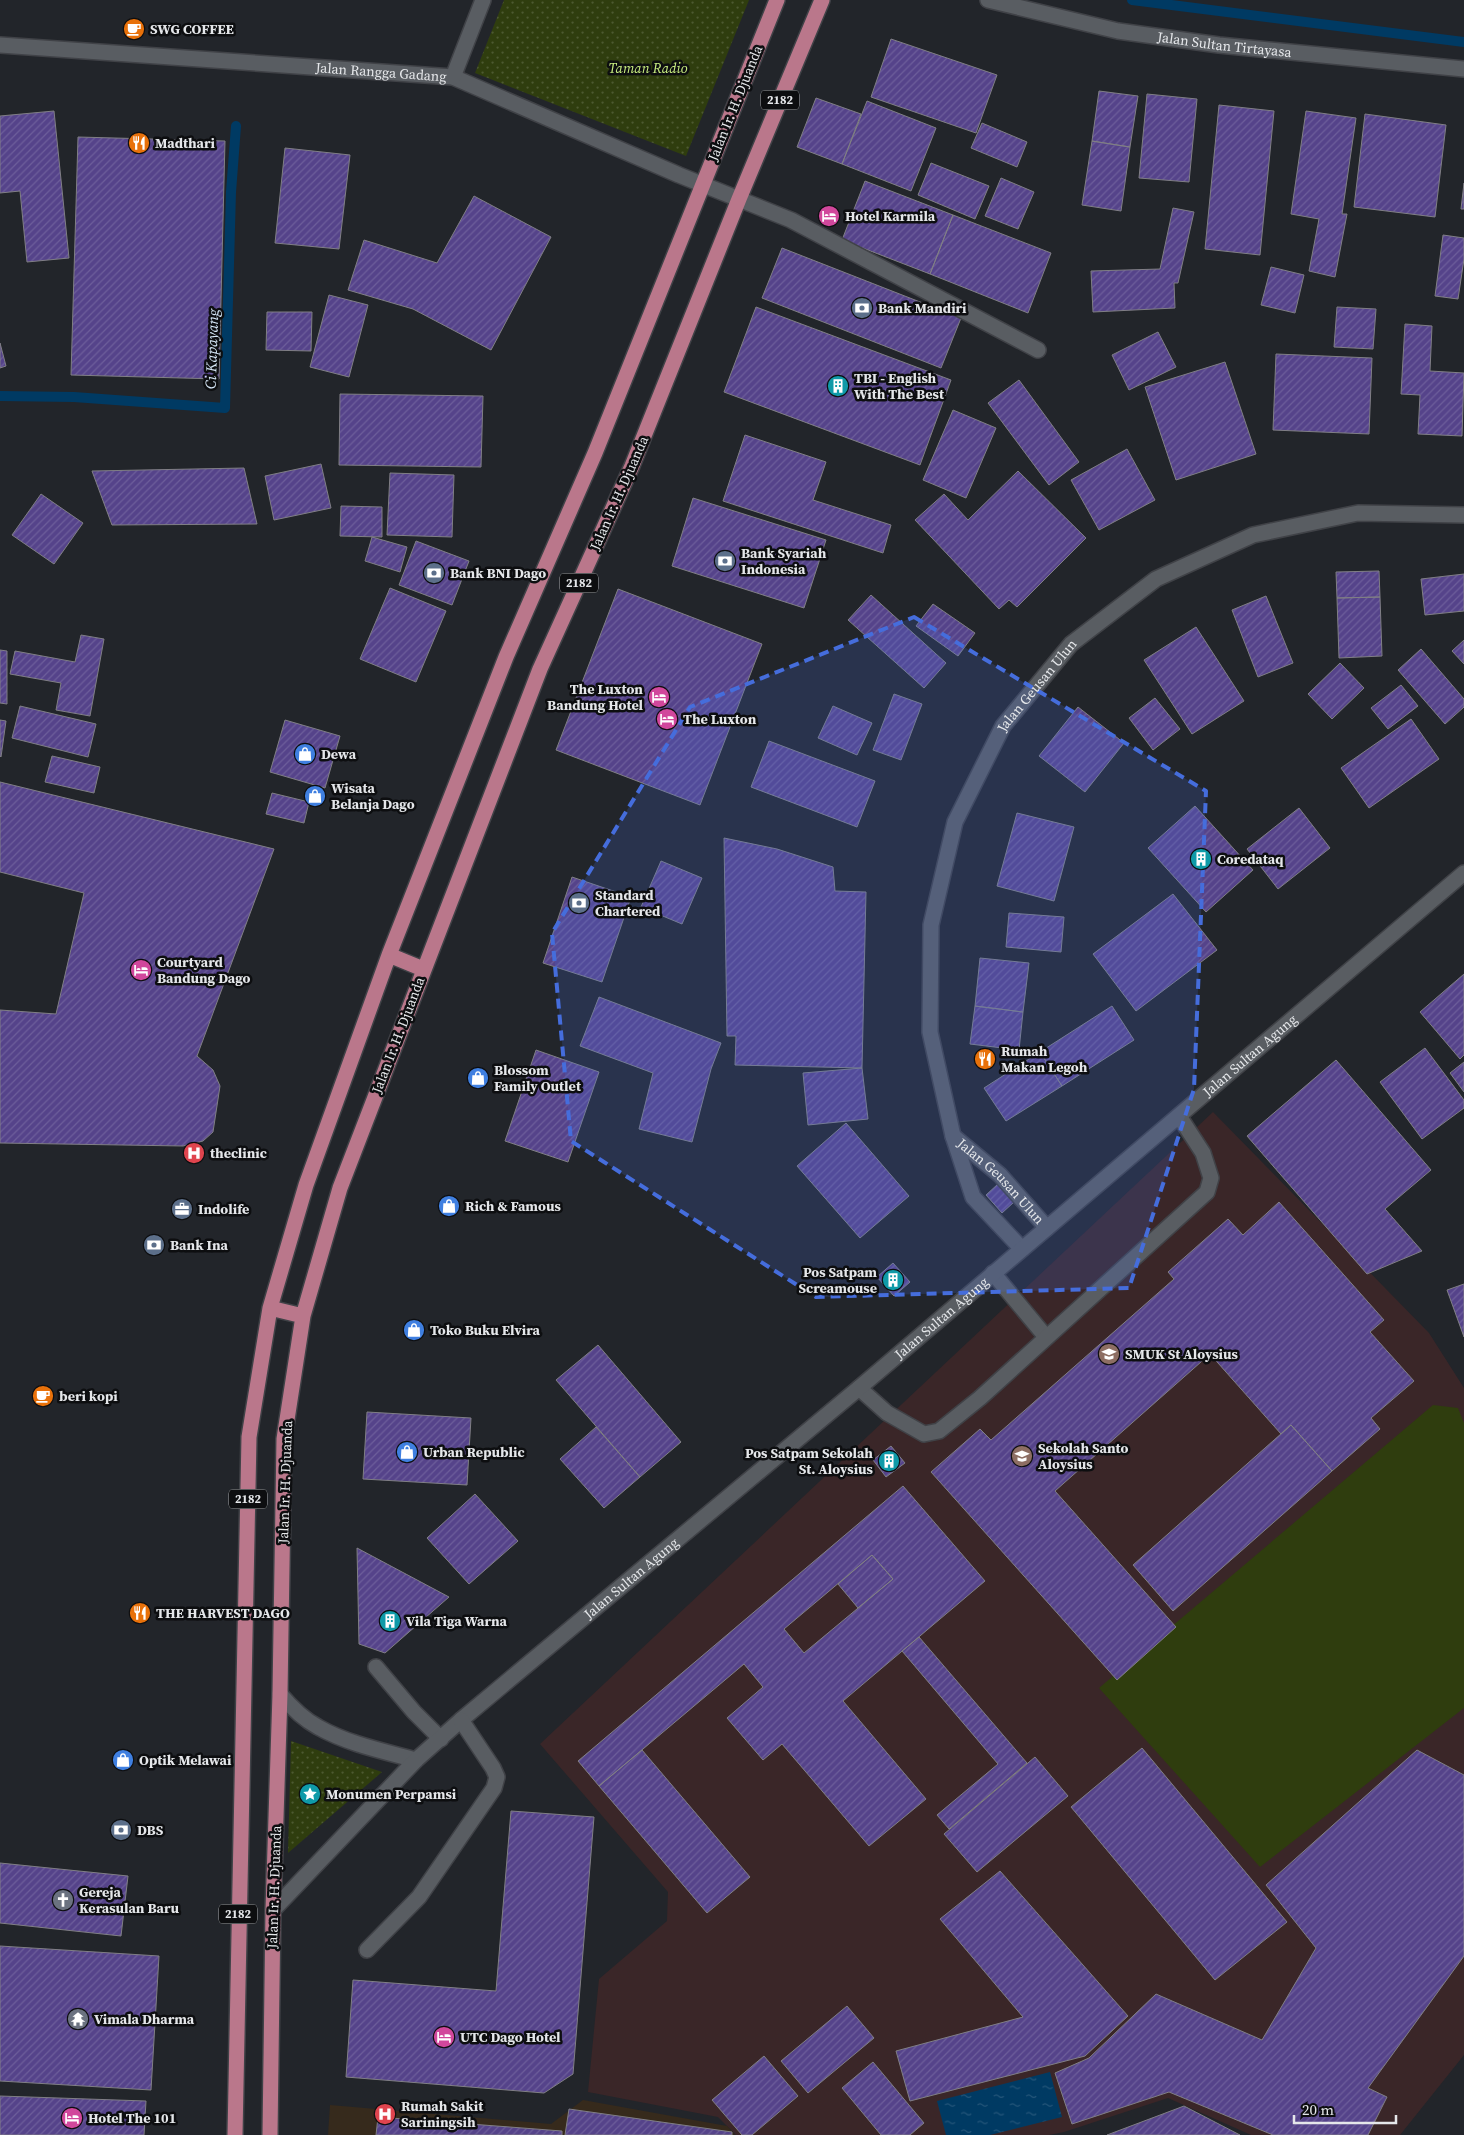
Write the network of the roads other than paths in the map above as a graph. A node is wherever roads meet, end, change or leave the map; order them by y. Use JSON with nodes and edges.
{"nodes":[{"id":1,"x":483,"y":0,"type":"edge"},
{"id":2,"x":777,"y":0,"type":"edge"},
{"id":3,"x":822,"y":0,"type":"edge"},
{"id":4,"x":988,"y":0,"type":"edge"},
{"id":5,"x":0,"y":46,"type":"edge"},
{"id":6,"x":1464,"y":69,"type":"edge"},
{"id":7,"x":453,"y":77,"type":"junction"},
{"id":8,"x":702,"y":184,"type":"junction"},
{"id":9,"x":738,"y":200,"type":"junction"},
{"id":10,"x":1038,"y":350,"type":"dead end"},
{"id":11,"x":1464,"y":515,"type":"edge"},
{"id":12,"x":1464,"y":873,"type":"edge"},
{"id":13,"x":389,"y":955,"type":"junction"},
{"id":14,"x":423,"y":969,"type":"junction"},
{"id":15,"x":1179,"y":1116,"type":"junction"},
{"id":16,"x":953,"y":1136,"type":"junction"},
{"id":17,"x":1047,"y":1228,"type":"junction"},
{"id":18,"x":1022,"y":1249,"type":"junction"},
{"id":19,"x":993,"y":1273,"type":"junction"},
{"id":20,"x":270,"y":1308,"type":"junction"},
{"id":21,"x":303,"y":1316,"type":"junction"},
{"id":22,"x":1046,"y":1337,"type":"junction"},
{"id":23,"x":859,"y":1388,"type":"junction"},
{"id":24,"x":376,"y":1667,"type":"dead end"},
{"id":25,"x":280,"y":1694,"type":"junction"},
{"id":26,"x":461,"y":1720,"type":"junction"},
{"id":27,"x":441,"y":1738,"type":"junction"},
{"id":28,"x":416,"y":1760,"type":"junction"},
{"id":29,"x":273,"y":1910,"type":"junction"},
{"id":30,"x":367,"y":1950,"type":"dead end"},
{"id":31,"x":235,"y":2135,"type":"edge"},
{"id":32,"x":270,"y":2135,"type":"edge"}],
"edges":[{"from":1,"to":7,"type":"street"},
{"from":2,"to":8,"type":"main road","name":"Jalan Ir. H. Djuanda","number":"2182"},
{"from":3,"to":9,"type":"main road","name":"Jalan Ir. H. Djuanda","number":"2182"},
{"from":4,"to":6,"type":"street","name":"Jalan Sultan Tirtayasa"},
{"from":5,"to":7,"type":"street","name":"Jalan Rangga Gadang"},
{"from":7,"to":8,"type":"street","name":"Jalan Rangga Gadang"},
{"from":8,"to":9,"type":"street","name":"Jalan Rangga Gadang"},
{"from":8,"to":13,"type":"main road","name":"Jalan Ir. H. Djuanda","number":"2182"},
{"from":9,"to":10,"type":"street","name":"Jalan Rangga Gadang"},
{"from":9,"to":14,"type":"main road","name":"Jalan Ir. H. Djuanda","number":"2182"},
{"from":11,"to":16,"type":"street","name":"Jalan Geusan Ulun"},
{"from":12,"to":15,"type":"street","name":"Jalan Sultan Agung"},
{"from":13,"to":14,"type":"main road"},
{"from":13,"to":20,"type":"main road","name":"Jalan Ir. H. Djuanda","number":"2182"},
{"from":14,"to":21,"type":"main road","name":"Jalan Ir. H. Djuanda","number":"2182"},
{"from":15,"to":17,"type":"street","name":"Jalan Sultan Agung"},
{"from":15,"to":22,"type":"street"},
{"from":16,"to":17,"type":"street","name":"Jalan Geusan Ulun"},
{"from":16,"to":18,"type":"street","name":"Jalan Geusan Ulun"},
{"from":17,"to":18,"type":"street","name":"Jalan Sultan Agung"},
{"from":18,"to":19,"type":"street","name":"Jalan Sultan Agung"},
{"from":19,"to":22,"type":"street"},
{"from":19,"to":23,"type":"street","name":"Jalan Sultan Agung"},
{"from":20,"to":21,"type":"main road"},
{"from":20,"to":31,"type":"main road","name":"Jalan Ir. H. Djuanda","number":"2182"},
{"from":21,"to":25,"type":"main road","name":"Jalan Ir. H. Djuanda","number":"2182"},
{"from":22,"to":23,"type":"street"},
{"from":23,"to":26,"type":"street","name":"Jalan Sultan Agung"},
{"from":24,"to":27,"type":"street"},
{"from":25,"to":28,"type":"street"},
{"from":25,"to":29,"type":"main road","name":"Jalan Ir. H. Djuanda","number":"2182"},
{"from":26,"to":27,"type":"street","name":"Jalan Sultan Agung"},
{"from":26,"to":30,"type":"street"},
{"from":27,"to":28,"type":"street","name":"Jalan Sultan Agung"},
{"from":28,"to":29,"type":"street","name":"Jalan Sultan Agung"},
{"from":29,"to":32,"type":"main road","name":"Jalan Ir. H. Djuanda","number":"2182"}]}
